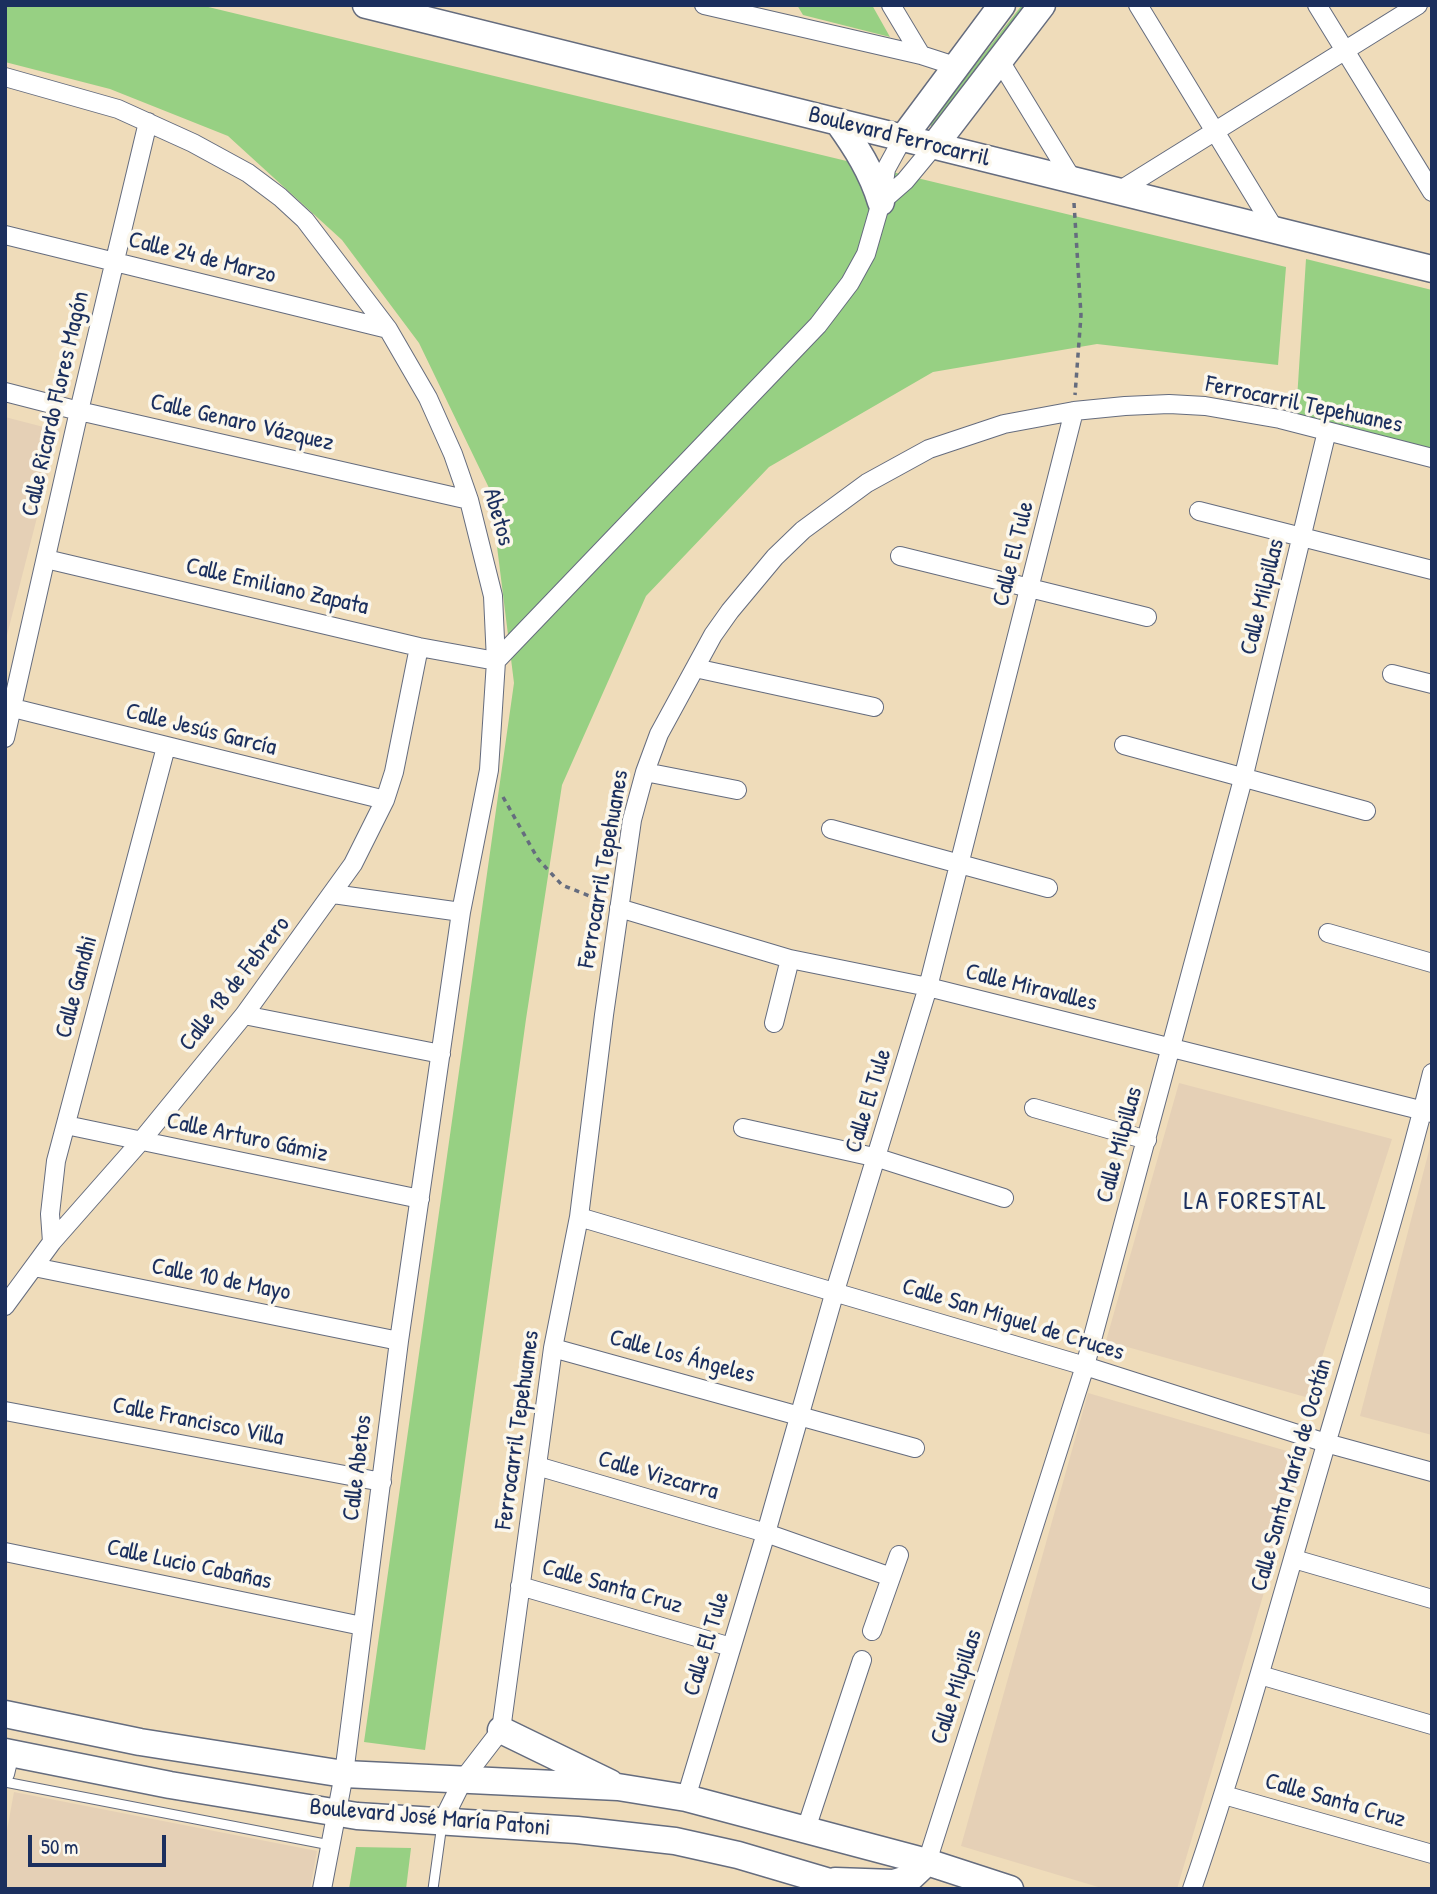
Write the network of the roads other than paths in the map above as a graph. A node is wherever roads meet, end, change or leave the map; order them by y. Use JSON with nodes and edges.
{"nodes":[{"id":1,"x":366,"y":5,"type":"edge"},
{"id":2,"x":704,"y":5,"type":"edge"},
{"id":3,"x":891,"y":5,"type":"edge"},
{"id":4,"x":1002,"y":5,"type":"edge"},
{"id":5,"x":1042,"y":5,"type":"edge"},
{"id":6,"x":1138,"y":5,"type":"edge"},
{"id":7,"x":1317,"y":5,"type":"edge"},
{"id":8,"x":1418,"y":5,"type":"edge"},
{"id":9,"x":401,"y":9,"type":"edge"},
{"id":10,"x":1345,"y":51,"type":"junction"},
{"id":11,"x":921,"y":55,"type":"junction"},
{"id":12,"x":999,"y":61,"type":"junction"},
{"id":13,"x":955,"y":66,"type":"junction"},
{"id":14,"x":5,"y":77,"type":"edge"},
{"id":15,"x":148,"y":122,"type":"junction"},
{"id":16,"x":838,"y":122,"type":"junction"},
{"id":17,"x":1215,"y":132,"type":"junction"},
{"id":18,"x":903,"y":138,"type":"junction"},
{"id":19,"x":934,"y":146,"type":"junction"},
{"id":20,"x":1072,"y":179,"type":"junction"},
{"id":21,"x":1119,"y":191,"type":"junction"},
{"id":22,"x":1432,"y":192,"type":"edge"},
{"id":23,"x":881,"y":202,"type":"junction"},
{"id":24,"x":1275,"y":230,"type":"junction"},
{"id":25,"x":5,"y":235,"type":"edge"},
{"id":26,"x":114,"y":262,"type":"junction"},
{"id":27,"x":1432,"y":269,"type":"edge"},
{"id":28,"x":387,"y":329,"type":"junction"},
{"id":29,"x":5,"y":391,"type":"edge"},
{"id":30,"x":79,"y":411,"type":"junction"},
{"id":31,"x":1074,"y":411,"type":"junction"},
{"id":32,"x":1326,"y":431,"type":"junction"},
{"id":33,"x":1432,"y":458,"type":"edge"},
{"id":34,"x":469,"y":500,"type":"junction"},
{"id":35,"x":1199,"y":511,"type":"dead end"},
{"id":36,"x":1303,"y":538,"type":"junction"},
{"id":37,"x":900,"y":556,"type":"dead end"},
{"id":38,"x":46,"y":559,"type":"junction"},
{"id":39,"x":1432,"y":570,"type":"edge"},
{"id":40,"x":1031,"y":587,"type":"junction"},
{"id":41,"x":1146,"y":617,"type":"dead end"},
{"id":42,"x":419,"y":647,"type":"junction"},
{"id":43,"x":496,"y":661,"type":"junction"},
{"id":44,"x":695,"y":668,"type":"junction"},
{"id":45,"x":1392,"y":674,"type":"dead end"},
{"id":46,"x":1432,"y":684,"type":"edge"},
{"id":47,"x":9,"y":706,"type":"edge"},
{"id":48,"x":874,"y":707,"type":"dead end"},
{"id":49,"x":5,"y":738,"type":"edge"},
{"id":50,"x":1124,"y":745,"type":"dead end"},
{"id":51,"x":166,"y":747,"type":"junction"},
{"id":52,"x":645,"y":772,"type":"junction"},
{"id":53,"x":1243,"y":779,"type":"junction"},
{"id":54,"x":737,"y":790,"type":"dead end"},
{"id":55,"x":385,"y":800,"type":"junction"},
{"id":56,"x":1366,"y":811,"type":"dead end"},
{"id":57,"x":831,"y":829,"type":"dead end"},
{"id":58,"x":959,"y":864,"type":"junction"},
{"id":59,"x":1048,"y":888,"type":"dead end"},
{"id":60,"x":333,"y":894,"type":"junction"},
{"id":61,"x":619,"y":908,"type":"junction"},
{"id":62,"x":461,"y":912,"type":"junction"},
{"id":63,"x":1328,"y":933,"type":"dead end"},
{"id":64,"x":790,"y":959,"type":"junction"},
{"id":65,"x":1432,"y":963,"type":"edge"},
{"id":66,"x":928,"y":987,"type":"junction"},
{"id":67,"x":244,"y":1015,"type":"junction"},
{"id":68,"x":774,"y":1023,"type":"dead end"},
{"id":69,"x":1172,"y":1048,"type":"junction"},
{"id":70,"x":441,"y":1054,"type":"junction"},
{"id":71,"x":1432,"y":1073,"type":"edge"},
{"id":72,"x":1034,"y":1108,"type":"dead end"},
{"id":73,"x":1427,"y":1112,"type":"edge"},
{"id":74,"x":66,"y":1125,"type":"junction"},
{"id":75,"x":743,"y":1128,"type":"dead end"},
{"id":76,"x":1147,"y":1140,"type":"junction"},
{"id":77,"x":141,"y":1142,"type":"junction"},
{"id":78,"x":878,"y":1158,"type":"junction"},
{"id":79,"x":1004,"y":1198,"type":"dead end"},
{"id":80,"x":420,"y":1199,"type":"junction"},
{"id":81,"x":579,"y":1217,"type":"junction"},
{"id":82,"x":52,"y":1242,"type":"junction"},
{"id":83,"x":34,"y":1267,"type":"junction"},
{"id":84,"x":835,"y":1291,"type":"junction"},
{"id":85,"x":5,"y":1306,"type":"edge"},
{"id":86,"x":399,"y":1341,"type":"junction"},
{"id":87,"x":553,"y":1348,"type":"junction"},
{"id":88,"x":1085,"y":1366,"type":"junction"},
{"id":89,"x":5,"y":1411,"type":"edge"},
{"id":90,"x":799,"y":1415,"type":"junction"},
{"id":91,"x":1326,"y":1443,"type":"junction"},
{"id":92,"x":915,"y":1448,"type":"dead end"},
{"id":93,"x":537,"y":1466,"type":"junction"},
{"id":94,"x":1432,"y":1472,"type":"edge"},
{"id":95,"x":382,"y":1482,"type":"junction"},
{"id":96,"x":766,"y":1533,"type":"junction"},
{"id":97,"x":5,"y":1552,"type":"edge"},
{"id":98,"x":899,"y":1555,"type":"dead end"},
{"id":99,"x":1294,"y":1559,"type":"junction"},
{"id":100,"x":891,"y":1577,"type":"junction"},
{"id":101,"x":520,"y":1586,"type":"junction"},
{"id":102,"x":1432,"y":1599,"type":"edge"},
{"id":103,"x":362,"y":1626,"type":"junction"},
{"id":104,"x":872,"y":1631,"type":"dead end"},
{"id":105,"x":730,"y":1647,"type":"junction"},
{"id":106,"x":862,"y":1660,"type":"dead end"},
{"id":107,"x":1260,"y":1675,"type":"junction"},
{"id":108,"x":5,"y":1714,"type":"edge"},
{"id":109,"x":1432,"y":1725,"type":"edge"},
{"id":110,"x":501,"y":1730,"type":"junction"},
{"id":111,"x":7,"y":1760,"type":"edge"},
{"id":112,"x":344,"y":1774,"type":"junction"},
{"id":113,"x":464,"y":1778,"type":"junction"},
{"id":114,"x":5,"y":1782,"type":"edge"},
{"id":115,"x":618,"y":1787,"type":"junction"},
{"id":116,"x":1224,"y":1795,"type":"junction"},
{"id":117,"x":686,"y":1798,"type":"junction"},
{"id":118,"x":337,"y":1813,"type":"junction"},
{"id":119,"x":442,"y":1822,"type":"junction"},
{"id":120,"x":806,"y":1829,"type":"junction"},
{"id":121,"x":330,"y":1845,"type":"junction"},
{"id":122,"x":1432,"y":1854,"type":"edge"},
{"id":123,"x":927,"y":1862,"type":"junction"},
{"id":124,"x":823,"y":1880,"type":"junction"},
{"id":125,"x":322,"y":1889,"type":"edge"},
{"id":126,"x":433,"y":1889,"type":"edge"},
{"id":127,"x":853,"y":1889,"type":"edge"},
{"id":128,"x":1010,"y":1889,"type":"edge"},
{"id":129,"x":1192,"y":1889,"type":"edge"}],
"edges":[{"from":1,"to":9,"type":"main road","name":"Boulevard Ferrocarril"},
{"from":2,"to":11,"type":"street"},
{"from":3,"to":11,"type":"street"},
{"from":4,"to":13,"type":"main road"},
{"from":5,"to":12,"type":"main road"},
{"from":6,"to":17,"type":"street"},
{"from":7,"to":10,"type":"street"},
{"from":8,"to":10,"type":"street"},
{"from":9,"to":16,"type":"main road","name":"Boulevard Ferrocarril"},
{"from":10,"to":17,"type":"street"},
{"from":10,"to":22,"type":"street"},
{"from":11,"to":13,"type":"street"},
{"from":12,"to":19,"type":"main road"},
{"from":12,"to":20,"type":"street"},
{"from":13,"to":18,"type":"main road"},
{"from":14,"to":15,"type":"street","name":"Abetos"},
{"from":15,"to":26,"type":"street","name":"Calle Ricardo Flores Magón"},
{"from":15,"to":28,"type":"street","name":"Abetos"},
{"from":16,"to":18,"type":"main road","name":"Boulevard Ferrocarril"},
{"from":16,"to":23,"type":"main road"},
{"from":17,"to":21,"type":"street"},
{"from":17,"to":24,"type":"street"},
{"from":18,"to":19,"type":"main road","name":"Boulevard Ferrocarril"},
{"from":18,"to":23,"type":"street"},
{"from":19,"to":20,"type":"main road","name":"Boulevard Ferrocarril"},
{"from":19,"to":23,"type":"street"},
{"from":20,"to":21,"type":"main road","name":"Boulevard Ferrocarril"},
{"from":21,"to":24,"type":"main road","name":"Boulevard Ferrocarril"},
{"from":23,"to":43,"type":"street"},
{"from":24,"to":27,"type":"main road","name":"Boulevard Ferrocarril"},
{"from":25,"to":26,"type":"street","name":"Calle 24 de Marzo"},
{"from":26,"to":28,"type":"street","name":"Calle 24 de Marzo"},
{"from":26,"to":30,"type":"street","name":"Calle Ricardo Flores Magón"},
{"from":28,"to":34,"type":"street","name":"Abetos"},
{"from":29,"to":30,"type":"street","name":"Calle Genaro Vázquez"},
{"from":30,"to":34,"type":"street","name":"Calle Genaro Vázquez"},
{"from":30,"to":38,"type":"street","name":"Calle Ricardo Flores Magón"},
{"from":31,"to":32,"type":"street","name":"Ferrocarril Tepehuanes"},
{"from":31,"to":40,"type":"street","name":"Calle El Tule"},
{"from":31,"to":44,"type":"street","name":"Ferrocarril Tepehuanes"},
{"from":32,"to":33,"type":"street","name":"Ferrocarril Tepehuanes"},
{"from":32,"to":36,"type":"street","name":"Calle Milpillas"},
{"from":34,"to":43,"type":"street","name":"Abetos"},
{"from":35,"to":36,"type":"street"},
{"from":36,"to":39,"type":"street"},
{"from":36,"to":53,"type":"street","name":"Calle Milpillas"},
{"from":37,"to":40,"type":"street"},
{"from":38,"to":42,"type":"street","name":"Calle Emiliano Zapata"},
{"from":38,"to":47,"type":"street","name":"Calle Ricardo Flores Magón"},
{"from":40,"to":41,"type":"street"},
{"from":40,"to":58,"type":"street","name":"Calle El Tule"},
{"from":42,"to":43,"type":"street","name":"Calle Emiliano Zapata"},
{"from":42,"to":55,"type":"street","name":"Calle 18 de Febrero"},
{"from":43,"to":62,"type":"street","name":"Abetos"},
{"from":44,"to":48,"type":"street"},
{"from":44,"to":52,"type":"street","name":"Ferrocarril Tepehuanes"},
{"from":45,"to":46,"type":"street"},
{"from":47,"to":49,"type":"street","name":"Calle Ricardo Flores Magón"},
{"from":47,"to":51,"type":"street","name":"Calle Jesús García"},
{"from":50,"to":53,"type":"street"},
{"from":51,"to":55,"type":"street","name":"Calle Jesús García"},
{"from":51,"to":74,"type":"street","name":"Calle Gandhi"},
{"from":52,"to":54,"type":"street"},
{"from":52,"to":61,"type":"street","name":"Ferrocarril Tepehuanes"},
{"from":53,"to":56,"type":"street"},
{"from":53,"to":69,"type":"street","name":"Calle Milpillas"},
{"from":55,"to":60,"type":"street","name":"Calle 18 de Febrero"},
{"from":57,"to":58,"type":"street"},
{"from":58,"to":59,"type":"street"},
{"from":58,"to":66,"type":"street","name":"Calle El Tule"},
{"from":60,"to":62,"type":"street"},
{"from":60,"to":67,"type":"street","name":"Calle 18 de Febrero"},
{"from":61,"to":64,"type":"street","name":"Calle Miravalles"},
{"from":61,"to":81,"type":"street","name":"Ferrocarril Tepehuanes"},
{"from":62,"to":70,"type":"street","name":"Abetos"},
{"from":63,"to":65,"type":"street"},
{"from":64,"to":66,"type":"street","name":"Calle Miravalles"},
{"from":64,"to":68,"type":"street"},
{"from":66,"to":69,"type":"street","name":"Calle Miravalles"},
{"from":66,"to":78,"type":"street","name":"Calle El Tule"},
{"from":67,"to":70,"type":"street"},
{"from":67,"to":77,"type":"street","name":"Calle 18 de Febrero"},
{"from":69,"to":73,"type":"street","name":"Calle Miravalles"},
{"from":69,"to":76,"type":"street","name":"Calle Milpillas"},
{"from":70,"to":80,"type":"street","name":"Calle Abetos"},
{"from":71,"to":73,"type":"street","name":"Calle Santa María de Ocotán"},
{"from":72,"to":76,"type":"street"},
{"from":73,"to":91,"type":"street","name":"Calle Santa María de Ocotán"},
{"from":74,"to":77,"type":"street","name":"Calle Arturo Gámiz"},
{"from":74,"to":82,"type":"street","name":"Calle Gandhi"},
{"from":75,"to":78,"type":"street"},
{"from":76,"to":88,"type":"street","name":"Calle Milpillas"},
{"from":77,"to":80,"type":"street","name":"Calle Arturo Gámiz"},
{"from":77,"to":82,"type":"street","name":"Calle 18 de Febrero"},
{"from":78,"to":79,"type":"street"},
{"from":78,"to":84,"type":"street","name":"Calle El Tule"},
{"from":80,"to":86,"type":"street","name":"Calle Abetos"},
{"from":81,"to":84,"type":"street","name":"Calle San Miguel de Cruces"},
{"from":81,"to":87,"type":"street","name":"Ferrocarril Tepehuanes"},
{"from":82,"to":83,"type":"street","name":"Calle 18 de Febrero"},
{"from":83,"to":85,"type":"street","name":"Calle 18 de Febrero"},
{"from":83,"to":86,"type":"street","name":"Calle 10 de Mayo"},
{"from":84,"to":88,"type":"street","name":"Calle San Miguel de Cruces"},
{"from":84,"to":90,"type":"street","name":"Calle El Tule"},
{"from":86,"to":95,"type":"street","name":"Calle Abetos"},
{"from":87,"to":90,"type":"street","name":"Calle Los Ángeles"},
{"from":87,"to":93,"type":"street","name":"Ferrocarril Tepehuanes"},
{"from":88,"to":91,"type":"street","name":"Calle San Miguel de Cruces"},
{"from":88,"to":123,"type":"street","name":"Calle Milpillas"},
{"from":89,"to":95,"type":"street","name":"Calle Francisco Villa"},
{"from":90,"to":92,"type":"street","name":"Calle Los Ángeles"},
{"from":90,"to":96,"type":"street","name":"Calle El Tule"},
{"from":91,"to":94,"type":"street","name":"Calle San Miguel de Cruces"},
{"from":91,"to":99,"type":"street","name":"Calle Santa María de Ocotán"},
{"from":93,"to":96,"type":"street","name":"Calle Vizcarra"},
{"from":93,"to":101,"type":"street","name":"Ferrocarril Tepehuanes"},
{"from":95,"to":103,"type":"street","name":"Calle Abetos"},
{"from":96,"to":100,"type":"street","name":"Calle Vizcarra"},
{"from":96,"to":105,"type":"street","name":"Calle El Tule"},
{"from":97,"to":103,"type":"street","name":"Calle Lucio Cabañas"},
{"from":98,"to":100,"type":"street"},
{"from":99,"to":102,"type":"street"},
{"from":99,"to":107,"type":"street","name":"Calle Santa María de Ocotán"},
{"from":100,"to":104,"type":"street"},
{"from":101,"to":105,"type":"street","name":"Calle Santa Cruz"},
{"from":101,"to":110,"type":"street","name":"Ferrocarril Tepehuanes"},
{"from":103,"to":112,"type":"street","name":"Calle Abetos"},
{"from":105,"to":117,"type":"street","name":"Calle El Tule"},
{"from":106,"to":120,"type":"street"},
{"from":107,"to":109,"type":"street"},
{"from":107,"to":116,"type":"street","name":"Calle Santa María de Ocotán"},
{"from":108,"to":112,"type":"main road","name":"Boulevard José María Patoni"},
{"from":110,"to":113,"type":"street"},
{"from":110,"to":115,"type":"main road"},
{"from":111,"to":118,"type":"main road","name":"Boulevard José María Patoni"},
{"from":112,"to":113,"type":"main road","name":"Boulevard José María Patoni"},
{"from":112,"to":118,"type":"street","name":"Calle Abetos"},
{"from":113,"to":115,"type":"main road","name":"Boulevard José María Patoni"},
{"from":113,"to":119,"type":"street"},
{"from":114,"to":121,"type":"lane"},
{"from":115,"to":117,"type":"main road","name":"Boulevard José María Patoni"},
{"from":116,"to":122,"type":"street","name":"Calle Santa Cruz"},
{"from":116,"to":129,"type":"street","name":"Calle Santa María de Ocotán"},
{"from":117,"to":120,"type":"main road","name":"Boulevard José María Patoni"},
{"from":118,"to":119,"type":"main road","name":"Boulevard José María Patoni"},
{"from":118,"to":121,"type":"street","name":"Calle Abetos"},
{"from":119,"to":124,"type":"main road","name":"Boulevard José María Patoni"},
{"from":119,"to":126,"type":"lane"},
{"from":120,"to":123,"type":"main road","name":"Boulevard José María Patoni"},
{"from":121,"to":125,"type":"street","name":"Calle Abetos"},
{"from":123,"to":124,"type":"main road"},
{"from":123,"to":128,"type":"main road","name":"Boulevard José María Patoni"},
{"from":124,"to":127,"type":"main road","name":"Boulevard José María Patoni"}]}
